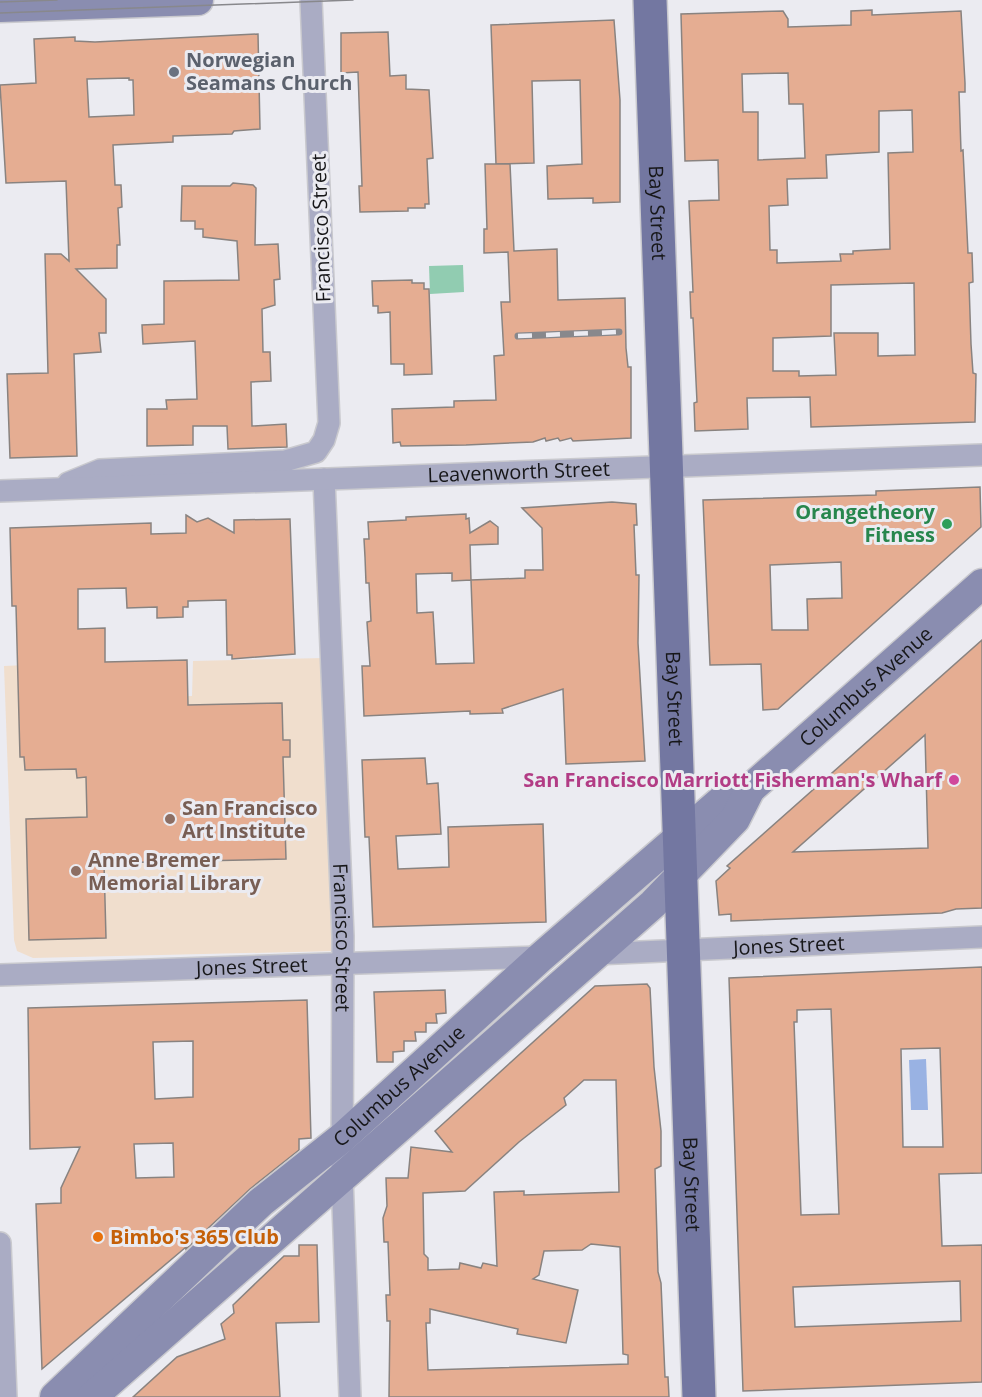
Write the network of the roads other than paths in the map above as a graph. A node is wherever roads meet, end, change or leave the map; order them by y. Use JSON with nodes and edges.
{"nodes":[{"id":1,"x":198,"y":0,"type":"edge"},
{"id":2,"x":311,"y":0,"type":"edge"},
{"id":3,"x":650,"y":0,"type":"edge"},
{"id":4,"x":0,"y":7,"type":"edge"},
{"id":5,"x":316,"y":452,"type":"joint"},
{"id":6,"x":982,"y":454,"type":"edge"},
{"id":7,"x":666,"y":466,"type":"junction"},
{"id":8,"x":324,"y":479,"type":"junction"},
{"id":9,"x":54,"y":489,"type":"junction"},
{"id":10,"x":0,"y":491,"type":"edge"},
{"id":11,"x":982,"y":584,"type":"edge"},
{"id":12,"x":750,"y":789,"type":"junction"},
{"id":13,"x":680,"y":839,"type":"junction"},
{"id":14,"x":681,"y":873,"type":"junction"},
{"id":15,"x":982,"y":937,"type":"edge"},
{"id":16,"x":684,"y":948,"type":"junction"},
{"id":17,"x":595,"y":954,"type":"junction"},
{"id":18,"x":541,"y":957,"type":"junction"},
{"id":19,"x":342,"y":962,"type":"junction"},
{"id":20,"x":0,"y":975,"type":"edge"},
{"id":21,"x":343,"y":1137,"type":"junction"},
{"id":22,"x":342,"y":1176,"type":"junction"},
{"id":23,"x":0,"y":1243,"type":"edge"},
{"id":24,"x":6,"y":1397,"type":"edge"},
{"id":25,"x":55,"y":1397,"type":"edge"},
{"id":26,"x":92,"y":1397,"type":"edge"},
{"id":27,"x":350,"y":1397,"type":"edge"},
{"id":28,"x":699,"y":1397,"type":"edge"}],
"edges":[{"from":1,"to":4,"type":"main road"},
{"from":2,"to":5,"type":"street","name":"Francisco Street"},
{"from":3,"to":7,"type":"main road","name":"Bay Street"},
{"from":5,"to":9,"type":"street","name":"Leavenworth Street"},
{"from":6,"to":7,"type":"street","name":"Leavenworth Street"},
{"from":7,"to":8,"type":"street","name":"Leavenworth Street"},
{"from":7,"to":13,"type":"main road","name":"Bay Street"},
{"from":8,"to":9,"type":"street","name":"Leavenworth Street"},
{"from":8,"to":19,"type":"street","name":"Francisco Street"},
{"from":9,"to":10,"type":"street","name":"Leavenworth Street"},
{"from":11,"to":12,"type":"main road","name":"Columbus Avenue"},
{"from":12,"to":13,"type":"main road","name":"Columbus Avenue"},
{"from":12,"to":14,"type":"main road","name":"Columbus Avenue"},
{"from":13,"to":14,"type":"main road","name":"Bay Street"},
{"from":13,"to":18,"type":"main road","name":"Columbus Avenue"},
{"from":14,"to":16,"type":"main road","name":"Bay Street"},
{"from":14,"to":17,"type":"main road","name":"Columbus Avenue"},
{"from":15,"to":16,"type":"street","name":"Jones Street"},
{"from":16,"to":17,"type":"street","name":"Jones Street"},
{"from":16,"to":28,"type":"main road","name":"Bay Street"},
{"from":17,"to":22,"type":"main road","name":"Columbus Avenue"},
{"from":18,"to":19,"type":"street","name":"Jones Street"},
{"from":18,"to":21,"type":"main road","name":"Columbus Avenue"},
{"from":19,"to":20,"type":"street","name":"Jones Street"},
{"from":19,"to":21,"type":"street","name":"Francisco Street"},
{"from":21,"to":22,"type":"street","name":"Francisco Street"},
{"from":21,"to":25,"type":"main road","name":"Columbus Avenue"},
{"from":22,"to":26,"type":"main road","name":"Columbus Avenue"},
{"from":22,"to":27,"type":"street","name":"Francisco Street"},
{"from":23,"to":24,"type":"street"}]}
